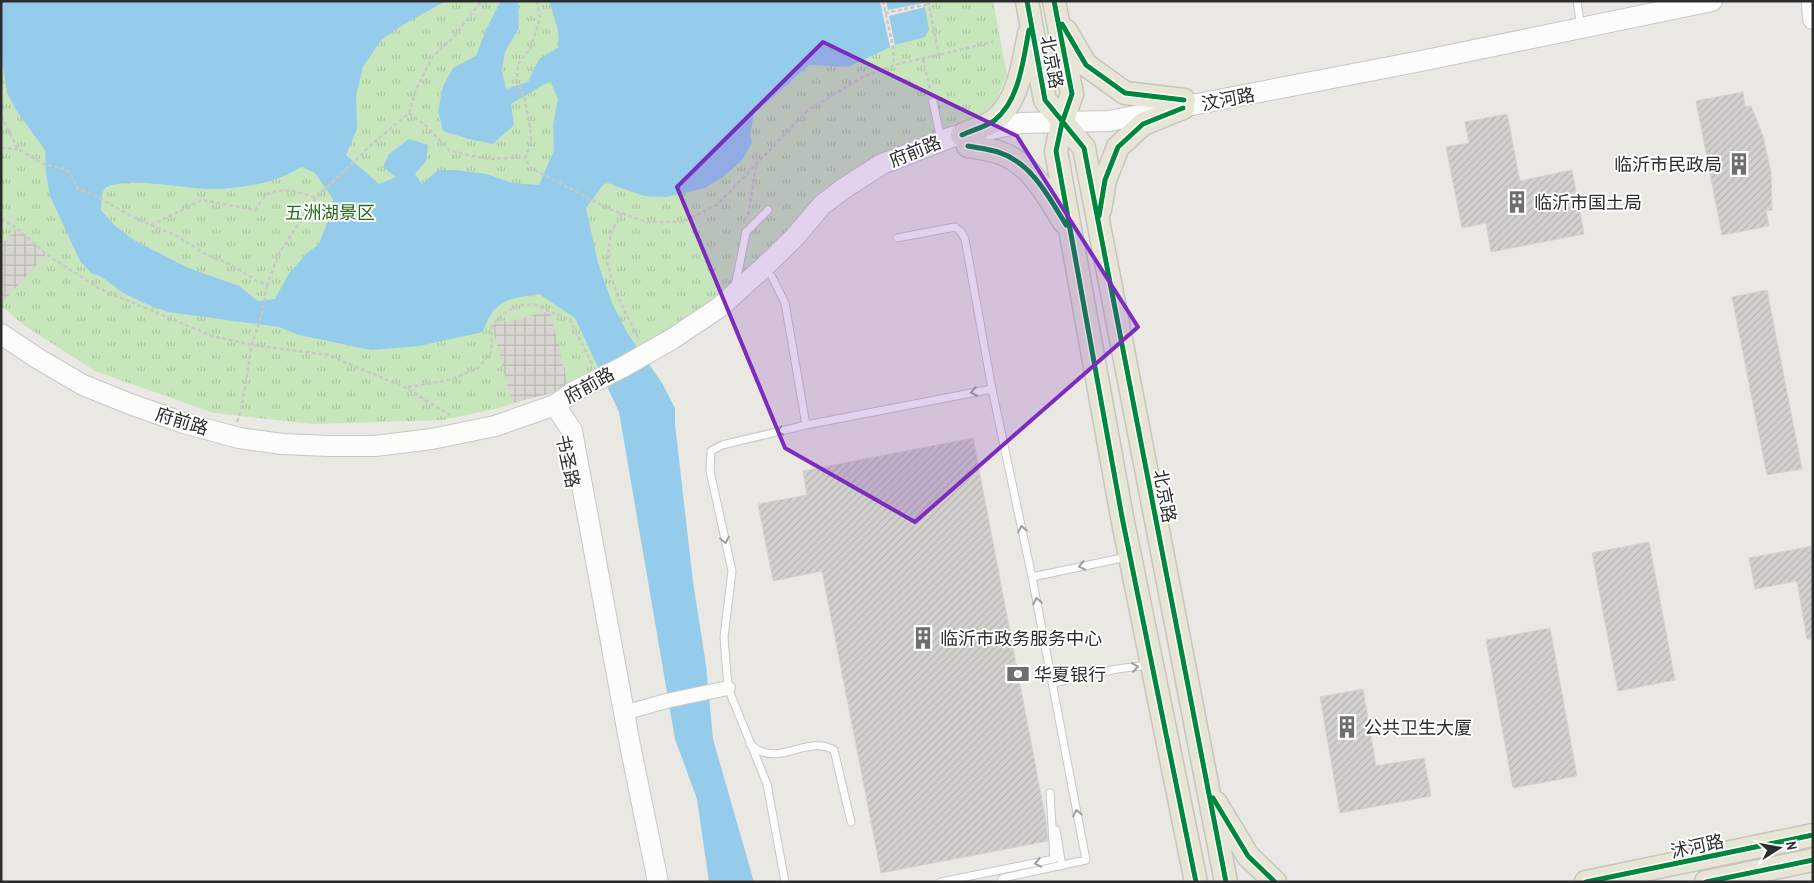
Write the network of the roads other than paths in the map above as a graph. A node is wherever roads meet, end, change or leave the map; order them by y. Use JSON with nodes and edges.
{"nodes":[{"id":1,"x":1027,"y":1,"type":"edge"},
{"id":2,"x":1577,"y":1,"type":"edge"},
{"id":3,"x":1675,"y":1,"type":"edge"},
{"id":4,"x":1712,"y":1,"type":"edge"},
{"id":5,"x":1812,"y":1,"type":"edge"},
{"id":6,"x":1055,"y":9,"type":"edge"},
{"id":7,"x":1813,"y":19,"type":"edge"},
{"id":8,"x":1580,"y":21,"type":"junction"},
{"id":9,"x":1031,"y":23,"type":"junction"},
{"id":10,"x":933,"y":102,"type":"road end"},
{"id":11,"x":1183,"y":104,"type":"junction"},
{"id":12,"x":1062,"y":123,"type":"junction"},
{"id":13,"x":957,"y":140,"type":"junction"},
{"id":14,"x":768,"y":210,"type":"dead end"},
{"id":15,"x":1098,"y":226,"type":"junction"},
{"id":16,"x":1070,"y":232,"type":"junction"},
{"id":17,"x":897,"y":238,"type":"dead end"},
{"id":18,"x":772,"y":277,"type":"junction"},
{"id":19,"x":734,"y":294,"type":"junction"},
{"id":20,"x":1,"y":321,"type":"edge"},
{"id":21,"x":1,"y":334,"type":"edge"},
{"id":22,"x":675,"y":344,"type":"junction"},
{"id":23,"x":992,"y":388,"type":"junction"},
{"id":24,"x":555,"y":405,"type":"junction"},
{"id":25,"x":806,"y":426,"type":"junction"},
{"id":26,"x":1130,"y":556,"type":"junction"},
{"id":27,"x":1032,"y":577,"type":"junction"},
{"id":28,"x":1152,"y":664,"type":"junction"},
{"id":29,"x":1052,"y":683,"type":"junction"},
{"id":30,"x":724,"y":689,"type":"junction"},
{"id":31,"x":624,"y":712,"type":"junction"},
{"id":32,"x":750,"y":744,"type":"junction"},
{"id":33,"x":1208,"y":791,"type":"junction"},
{"id":34,"x":1181,"y":807,"type":"junction"},
{"id":35,"x":851,"y":822,"type":"dead end"},
{"id":36,"x":1813,"y":835,"type":"edge"},
{"id":37,"x":1813,"y":860,"type":"edge"},
{"id":38,"x":1062,"y":866,"type":"junction"},
{"id":39,"x":648,"y":882,"type":"edge"},
{"id":40,"x":658,"y":882,"type":"edge"},
{"id":41,"x":785,"y":882,"type":"edge"},
{"id":42,"x":942,"y":882,"type":"edge"},
{"id":43,"x":1000,"y":882,"type":"edge"},
{"id":44,"x":1183,"y":882,"type":"edge"},
{"id":45,"x":1196,"y":882,"type":"edge"},
{"id":46,"x":1226,"y":882,"type":"edge"},
{"id":47,"x":1275,"y":882,"type":"edge"},
{"id":48,"x":1586,"y":882,"type":"edge"},
{"id":49,"x":1706,"y":882,"type":"edge"}],
"edges":[{"from":1,"to":9,"type":"main road","name":"北京路"},
{"from":2,"to":8,"type":"lane"},
{"from":3,"to":8,"type":"street","name":"汶河路"},
{"from":4,"to":11,"type":"street","name":"汶河路"},
{"from":5,"to":7,"type":"street"},
{"from":6,"to":11,"type":"main road"},
{"from":6,"to":12,"type":"main road","name":"北京路"},
{"from":8,"to":11,"type":"street","name":"汶河路"},
{"from":9,"to":12,"type":"main road","name":"北京路"},
{"from":9,"to":13,"type":"main road"},
{"from":10,"to":13,"type":"lane"},
{"from":11,"to":12,"type":"street","name":"汶河路"},
{"from":11,"to":15,"type":"main road"},
{"from":12,"to":13,"type":"street","name":"府前路"},
{"from":12,"to":15,"type":"main road","name":"北京路"},
{"from":12,"to":16,"type":"main road","name":"北京路"},
{"from":13,"to":16,"type":"main road"},
{"from":13,"to":18,"type":"street","name":"府前路"},
{"from":13,"to":19,"type":"street","name":"府前路"},
{"from":14,"to":19,"type":"lane"},
{"from":15,"to":33,"type":"main road","name":"北京路"},
{"from":16,"to":26,"type":"main road","name":"北京路"},
{"from":17,"to":23,"type":"lane"},
{"from":18,"to":22,"type":"street","name":"府前路"},
{"from":18,"to":25,"type":"lane"},
{"from":19,"to":22,"type":"street","name":"府前路"},
{"from":20,"to":24,"type":"street","name":"府前路"},
{"from":21,"to":24,"type":"street","name":"府前路"},
{"from":22,"to":24,"type":"street","name":"府前路"},
{"from":23,"to":25,"type":"lane","one_way":true},
{"from":27,"to":23,"type":"lane","one_way":true},
{"from":24,"to":31,"type":"street","name":"书圣路"},
{"from":24,"to":39,"type":"street","name":"书圣路"},
{"from":25,"to":30,"type":"lane","one_way":true},
{"from":26,"to":27,"type":"lane","one_way":true},
{"from":26,"to":28,"type":"main road","name":"北京路"},
{"from":29,"to":27,"type":"lane","one_way":true},
{"from":29,"to":28,"type":"lane","one_way":true},
{"from":28,"to":34,"type":"main road","name":"北京路"},
{"from":38,"to":29,"type":"lane","one_way":true},
{"from":30,"to":31,"type":"street"},
{"from":30,"to":32,"type":"lane"},
{"from":31,"to":40,"type":"street","name":"书圣路"},
{"from":32,"to":35,"type":"lane"},
{"from":32,"to":41,"type":"lane"},
{"from":33,"to":46,"type":"main road","name":"北京路"},
{"from":33,"to":47,"type":"main road"},
{"from":34,"to":44,"type":"main road"},
{"from":34,"to":45,"type":"main road","name":"北京路"},
{"from":36,"to":48,"type":"main road","name":"沭河路"},
{"from":37,"to":49,"type":"main road","name":"沭河路"},
{"from":38,"to":42,"type":"lane","one_way":true},
{"from":38,"to":43,"type":"lane"}]}
